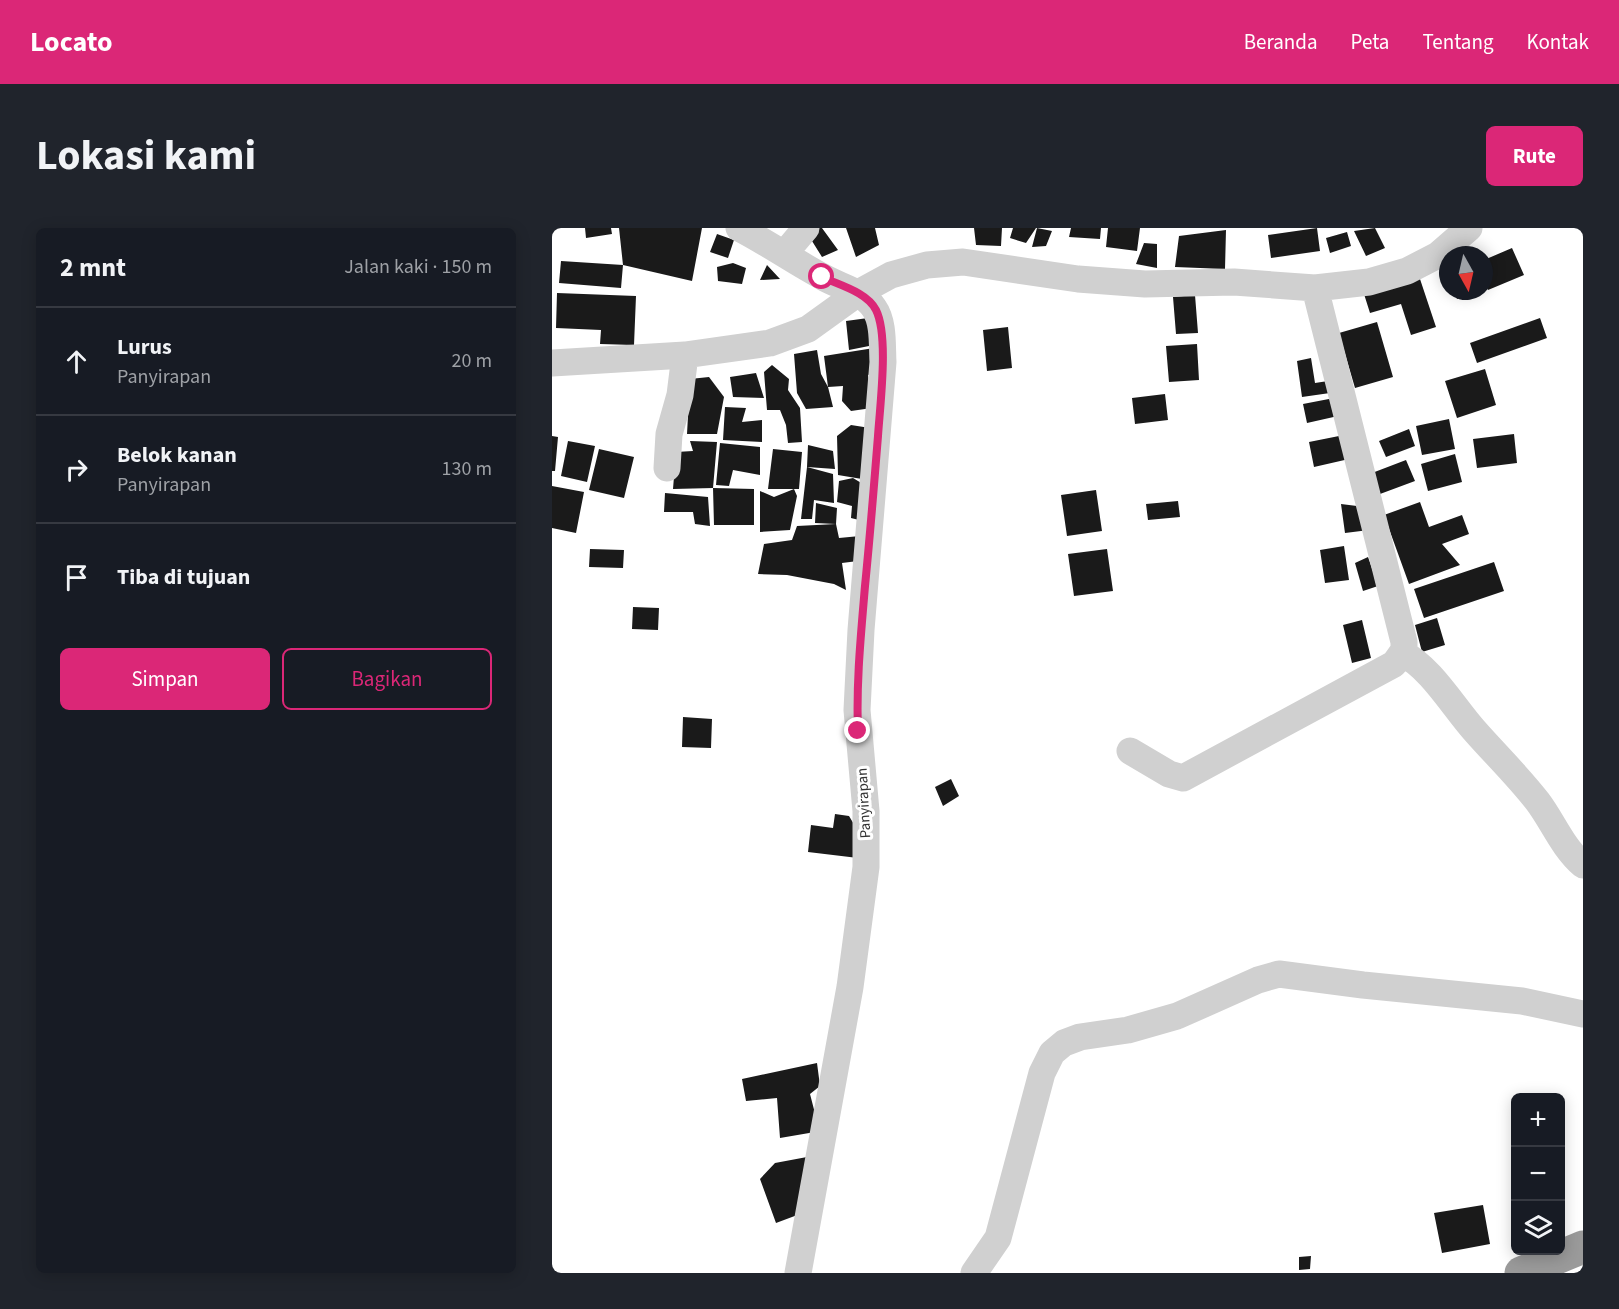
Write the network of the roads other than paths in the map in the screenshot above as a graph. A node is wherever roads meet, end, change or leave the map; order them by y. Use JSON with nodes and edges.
{"nodes":[{"id":1,"x":739,"y":228,"type":"edge"},
{"id":2,"x":806,"y":228,"type":"edge"},
{"id":3,"x":1469,"y":228,"type":"edge"},
{"id":4,"x":785,"y":253,"type":"junction"},
{"id":5,"x":1315,"y":288,"type":"junction"},
{"id":6,"x":858,"y":293,"type":"junction"},
{"id":7,"x":685,"y":356,"type":"junction"},
{"id":8,"x":552,"y":363,"type":"edge"},
{"id":9,"x":667,"y":468,"type":"dead end"},
{"id":10,"x":1402,"y":653,"type":"junction"},
{"id":11,"x":1130,"y":751,"type":"dead end"},
{"id":12,"x":1583,"y":865,"type":"edge"},
{"id":13,"x":1583,"y":1014,"type":"edge"},
{"id":14,"x":1583,"y":1247,"type":"edge"},
{"id":15,"x":798,"y":1273,"type":"edge"},
{"id":16,"x":974,"y":1273,"type":"edge"},
{"id":17,"x":1521,"y":1273,"type":"edge"}],
"edges":[{"from":1,"to":4,"type":"street","name":"Panyirapan"},
{"from":2,"to":4,"type":"street"},
{"from":3,"to":5,"type":"street"},
{"from":4,"to":6,"type":"street","name":"Panyirapan"},
{"from":5,"to":6,"type":"street"},
{"from":5,"to":10,"type":"street"},
{"from":6,"to":7,"type":"street"},
{"from":6,"to":15,"type":"street","name":"Panyirapan"},
{"from":7,"to":8,"type":"street"},
{"from":7,"to":9,"type":"street"},
{"from":10,"to":11,"type":"street"},
{"from":10,"to":12,"type":"street"},
{"from":13,"to":16,"type":"street"},
{"from":14,"to":17,"type":"highway"}]}
